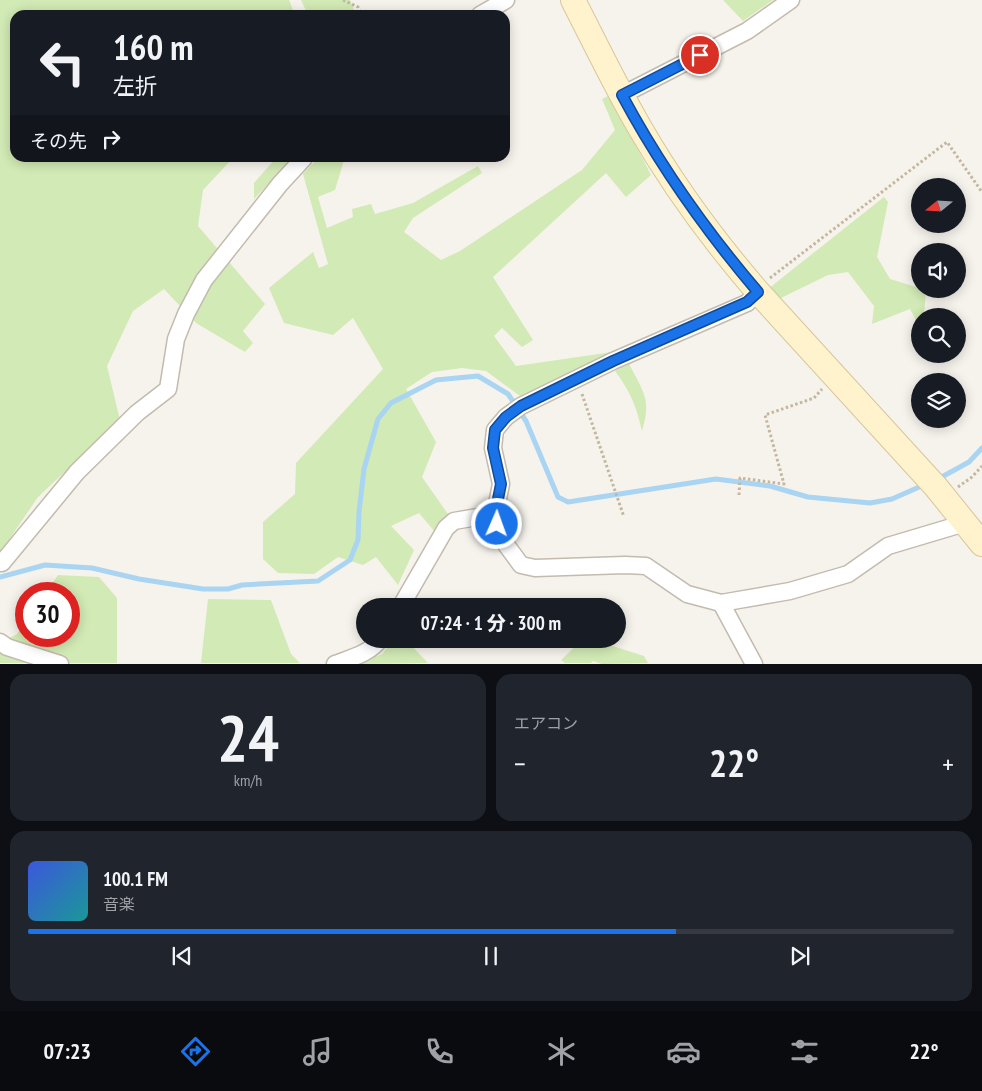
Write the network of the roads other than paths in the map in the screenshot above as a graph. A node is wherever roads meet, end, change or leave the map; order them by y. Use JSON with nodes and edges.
{"nodes":[{"id":1,"x":506,"y":0,"type":"edge"},
{"id":2,"x":573,"y":0,"type":"edge"},
{"id":3,"x":791,"y":0,"type":"edge"},
{"id":4,"x":489,"y":10,"type":"edge"},
{"id":5,"x":622,"y":95,"type":"junction"},
{"id":6,"x":300,"y":162,"type":"edge"},
{"id":7,"x":758,"y":292,"type":"junction"},
{"id":8,"x":495,"y":514,"type":"junction"},
{"id":9,"x":965,"y":523,"type":"junction"},
{"id":10,"x":982,"y":544,"type":"edge"},
{"id":11,"x":0,"y":563,"type":"edge"},
{"id":12,"x":406,"y":598,"type":"edge"},
{"id":13,"x":721,"y":603,"type":"junction"},
{"id":14,"x":0,"y":642,"type":"edge"},
{"id":15,"x":371,"y":648,"type":"edge"},
{"id":16,"x":60,"y":664,"type":"edge"},
{"id":17,"x":335,"y":664,"type":"edge"},
{"id":18,"x":754,"y":664,"type":"edge"}],
"edges":[{"from":1,"to":4,"type":"street"},
{"from":2,"to":5,"type":"street"},
{"from":3,"to":5,"type":"street"},
{"from":5,"to":7,"type":"street"},
{"from":6,"to":11,"type":"street"},
{"from":7,"to":8,"type":"street"},
{"from":7,"to":9,"type":"street"},
{"from":8,"to":12,"type":"street"},
{"from":8,"to":13,"type":"street"},
{"from":9,"to":10,"type":"street"},
{"from":9,"to":13,"type":"street"},
{"from":13,"to":18,"type":"street"},
{"from":14,"to":16,"type":"street"},
{"from":15,"to":17,"type":"street"}]}
